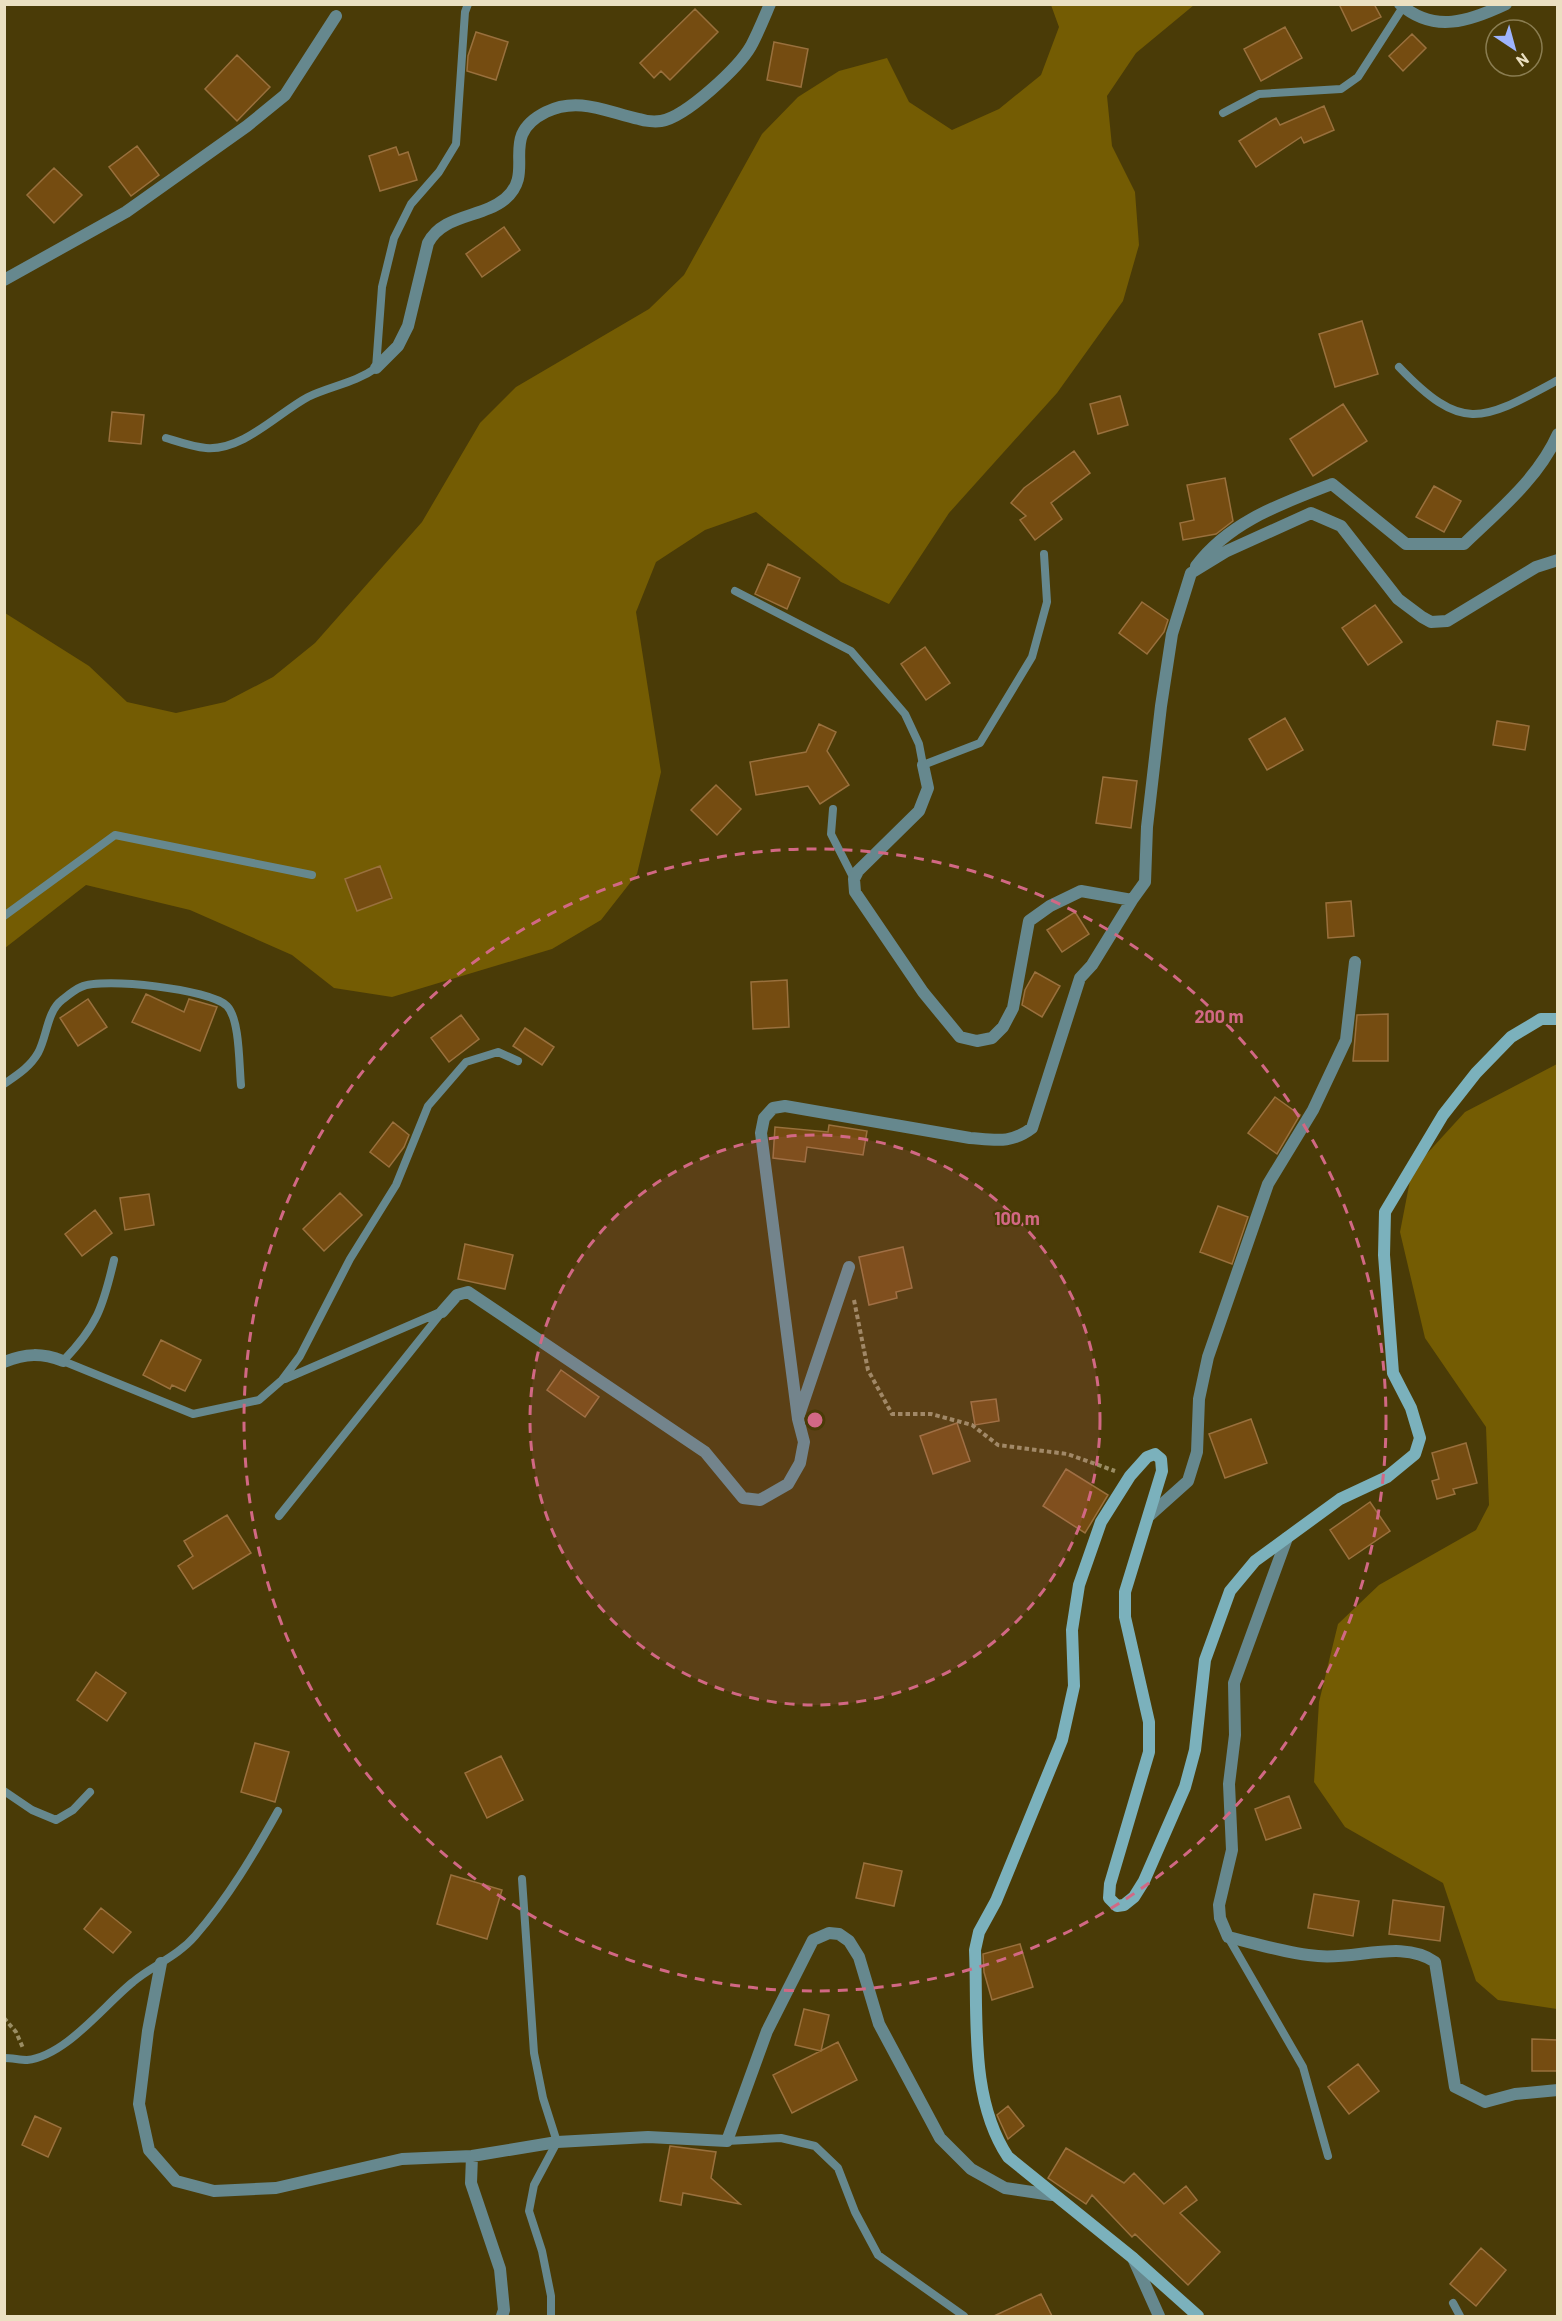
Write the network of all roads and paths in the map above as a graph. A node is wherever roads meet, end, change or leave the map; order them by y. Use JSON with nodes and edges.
{"nodes":[{"id":1,"x":468,"y":4,"type":"edge"},
{"id":2,"x":770,"y":4,"type":"edge"},
{"id":3,"x":1506,"y":4,"type":"edge"},
{"id":4,"x":1402,"y":6,"type":"edge"},
{"id":5,"x":336,"y":16,"type":"dead end"},
{"id":6,"x":1223,"y":112,"type":"dead end"},
{"id":7,"x":4,"y":280,"type":"edge"},
{"id":8,"x":1399,"y":367,"type":"dead end"},
{"id":9,"x":376,"y":368,"type":"junction"},
{"id":10,"x":1557,"y":380,"type":"edge"},
{"id":11,"x":1557,"y":434,"type":"edge"},
{"id":12,"x":166,"y":438,"type":"dead end"},
{"id":13,"x":1044,"y":554,"type":"dead end"},
{"id":14,"x":1557,"y":560,"type":"edge"},
{"id":15,"x":1191,"y":573,"type":"junction"},
{"id":16,"x":735,"y":591,"type":"dead end"},
{"id":17,"x":923,"y":765,"type":"junction"},
{"id":18,"x":833,"y":809,"type":"dead end"},
{"id":19,"x":312,"y":875,"type":"dead end"},
{"id":20,"x":854,"y":879,"type":"junction"},
{"id":21,"x":1132,"y":900,"type":"junction"},
{"id":22,"x":4,"y":916,"type":"edge"},
{"id":23,"x":1356,"y":962,"type":"dead end"},
{"id":24,"x":1557,"y":1019,"type":"edge"},
{"id":25,"x":518,"y":1061,"type":"dead end"},
{"id":26,"x":4,"y":1084,"type":"edge"},
{"id":27,"x":241,"y":1085,"type":"dead end"},
{"id":28,"x":114,"y":1260,"type":"dead end"},
{"id":29,"x":849,"y":1267,"type":"joint"},
{"id":30,"x":441,"y":1312,"type":"junction"},
{"id":31,"x":63,"y":1361,"type":"junction"},
{"id":32,"x":4,"y":1362,"type":"edge"},
{"id":33,"x":282,"y":1380,"type":"junction"},
{"id":34,"x":798,"y":1419,"type":"junction"},
{"id":35,"x":1130,"y":1476,"type":"junction"},
{"id":36,"x":1150,"y":1515,"type":"junction"},
{"id":37,"x":279,"y":1516,"type":"dead end"},
{"id":38,"x":1287,"y":1538,"type":"junction"},
{"id":39,"x":4,"y":1791,"type":"edge"},
{"id":40,"x":90,"y":1792,"type":"dead end"},
{"id":41,"x":278,"y":1811,"type":"dead end"},
{"id":42,"x":522,"y":1880,"type":"dead end"},
{"id":43,"x":1228,"y":1937,"type":"junction"},
{"id":44,"x":161,"y":1963,"type":"junction"},
{"id":45,"x":4,"y":2018,"type":"edge"},
{"id":46,"x":4,"y":2058,"type":"edge"},
{"id":47,"x":28,"y":2060,"type":"junction"},
{"id":48,"x":1557,"y":2090,"type":"edge"},
{"id":49,"x":727,"y":2141,"type":"junction"},
{"id":50,"x":557,"y":2142,"type":"junction"},
{"id":51,"x":472,"y":2156,"type":"junction"},
{"id":52,"x":1328,"y":2156,"type":"dead end"},
{"id":53,"x":1052,"y":2195,"type":"junction"},
{"id":54,"x":1133,"y":2258,"type":"junction"},
{"id":55,"x":1453,"y":2303,"type":"dead end"},
{"id":56,"x":502,"y":2316,"type":"edge"},
{"id":57,"x":551,"y":2316,"type":"edge"},
{"id":58,"x":964,"y":2316,"type":"edge"},
{"id":59,"x":1160,"y":2316,"type":"edge"},
{"id":60,"x":1198,"y":2316,"type":"edge"},
{"id":61,"x":1460,"y":2316,"type":"edge"}],
"edges":[{"from":1,"to":9,"type":"lane"},
{"from":2,"to":9,"type":"street"},
{"from":3,"to":4,"type":"street"},
{"from":4,"to":6,"type":"lane"},
{"from":5,"to":7,"type":"street"},
{"from":8,"to":10,"type":"lane"},
{"from":9,"to":12,"type":"lane"},
{"from":11,"to":15,"type":"street"},
{"from":13,"to":17,"type":"lane"},
{"from":14,"to":15,"type":"street"},
{"from":15,"to":21,"type":"street"},
{"from":16,"to":17,"type":"lane"},
{"from":17,"to":20,"type":"street"},
{"from":18,"to":20,"type":"lane"},
{"from":19,"to":22,"type":"lane"},
{"from":20,"to":21,"type":"street"},
{"from":21,"to":34,"type":"street"},
{"from":23,"to":36,"type":"street"},
{"from":24,"to":38,"type":"street"},
{"from":25,"to":33,"type":"lane"},
{"from":26,"to":27,"type":"lane"},
{"from":28,"to":31,"type":"lane"},
{"from":29,"to":34,"type":"street"},
{"from":29,"to":35,"type":"path"},
{"from":30,"to":33,"type":"lane"},
{"from":30,"to":34,"type":"street"},
{"from":30,"to":37,"type":"lane"},
{"from":31,"to":32,"type":"street"},
{"from":31,"to":33,"type":"lane"},
{"from":35,"to":36,"type":"street"},
{"from":35,"to":53,"type":"street"},
{"from":36,"to":38,"type":"street"},
{"from":38,"to":43,"type":"street"},
{"from":39,"to":40,"type":"lane"},
{"from":41,"to":44,"type":"lane"},
{"from":42,"to":50,"type":"lane"},
{"from":43,"to":48,"type":"street"},
{"from":43,"to":52,"type":"lane"},
{"from":44,"to":47,"type":"lane"},
{"from":44,"to":51,"type":"street"},
{"from":45,"to":47,"type":"path"},
{"from":46,"to":47,"type":"lane"},
{"from":49,"to":50,"type":"street"},
{"from":49,"to":53,"type":"street"},
{"from":49,"to":58,"type":"lane"},
{"from":50,"to":51,"type":"street"},
{"from":50,"to":57,"type":"lane"},
{"from":51,"to":56,"type":"street"},
{"from":53,"to":54,"type":"street"},
{"from":54,"to":59,"type":"street"},
{"from":54,"to":60,"type":"street"},
{"from":55,"to":61,"type":"lane"}]}
